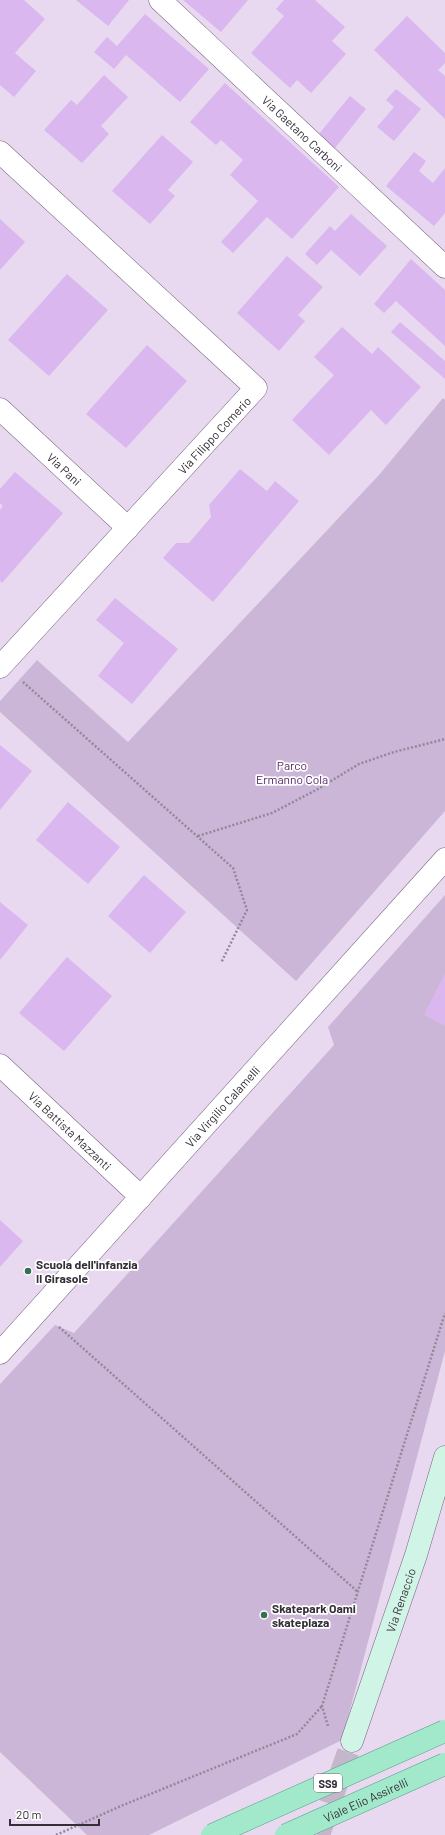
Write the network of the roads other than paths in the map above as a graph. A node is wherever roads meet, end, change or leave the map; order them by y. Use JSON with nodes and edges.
{"nodes":[{"id":1,"x":160,"y":0,"type":"edge"},
{"id":2,"x":0,"y":152,"type":"edge"},
{"id":3,"x":445,"y":267,"type":"edge"},
{"id":4,"x":0,"y":410,"type":"edge"},
{"id":5,"x":128,"y":528,"type":"junction"},
{"id":6,"x":1,"y":665,"type":"edge"},
{"id":7,"x":445,"y":859,"type":"edge"},
{"id":8,"x":0,"y":1065,"type":"edge"},
{"id":9,"x":141,"y":1197,"type":"junction"},
{"id":10,"x":0,"y":1354,"type":"edge"},
{"id":11,"x":445,"y":1457,"type":"edge"},
{"id":12,"x":445,"y":1731,"type":"edge"},
{"id":13,"x":352,"y":1741,"type":"tunnel mouth"},
{"id":14,"x":445,"y":1764,"type":"edge"},
{"id":15,"x":212,"y":1835,"type":"edge"},
{"id":16,"x":286,"y":1835,"type":"edge"}],
"edges":[{"from":1,"to":3,"type":"street","name":"Via Gaetano Carboni"},
{"from":2,"to":5,"type":"street","name":"Via Filippo Comerio"},
{"from":4,"to":5,"type":"street","name":"Via Pani"},
{"from":5,"to":6,"type":"street","name":"Via Filippo Comerio"},
{"from":7,"to":9,"type":"street","name":"Via Virgilio Calamelli"},
{"from":8,"to":9,"type":"street","name":"Via Battista Mazzanti"},
{"from":9,"to":10,"type":"street","name":"Via Virgilio Calamelli"},
{"from":11,"to":13,"type":"street","name":"Via Renaccio"},
{"from":12,"to":15,"type":"main road","number":"SS9","bridge":true},
{"from":14,"to":16,"type":"main road","name":"Viale Elio Assirelli","number":"SS9","bridge":true}]}
